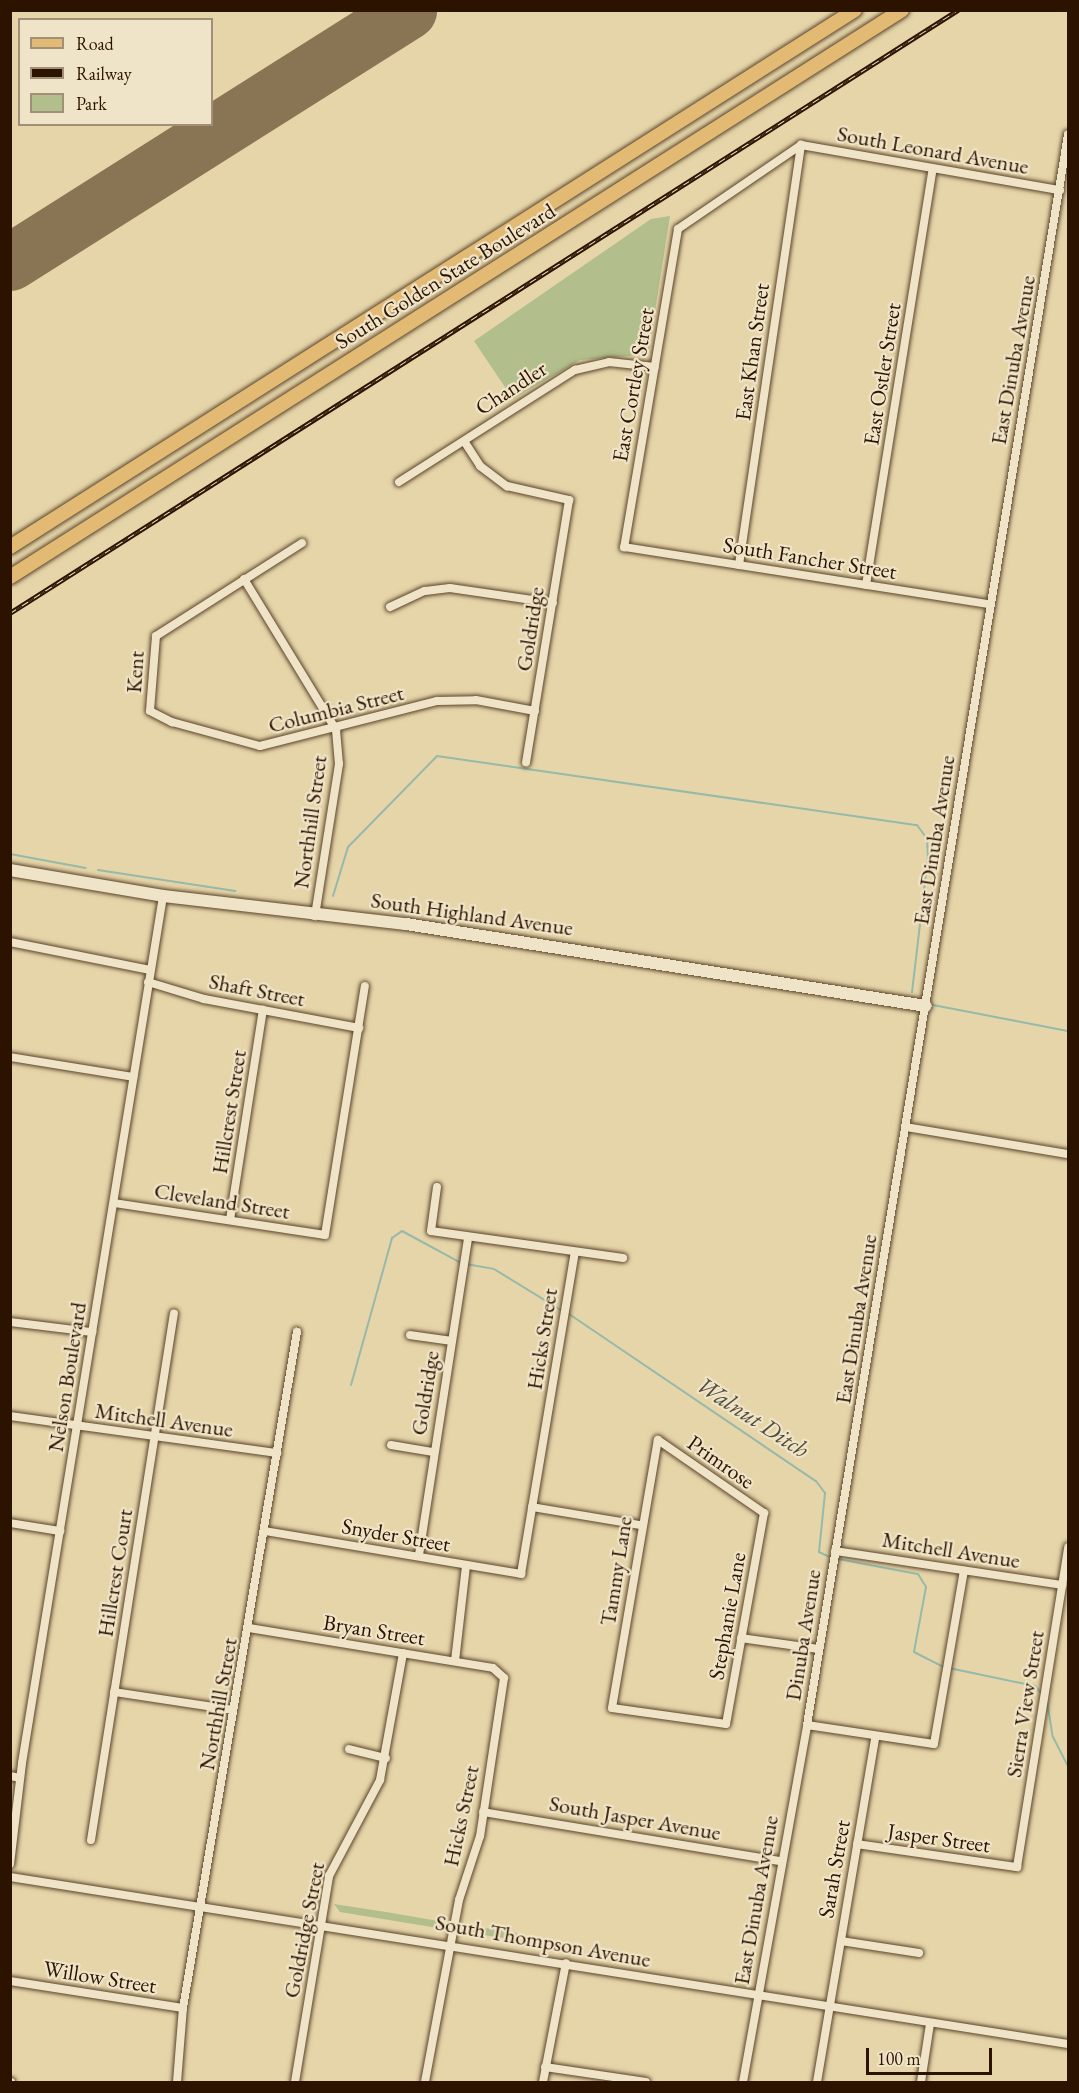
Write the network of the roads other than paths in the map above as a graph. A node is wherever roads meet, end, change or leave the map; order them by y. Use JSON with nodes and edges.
{"nodes":[{"id":1,"x":855,"y":10,"type":"edge"},
{"id":2,"x":902,"y":10,"type":"edge"},
{"id":3,"x":1068,"y":134,"type":"edge"},
{"id":4,"x":801,"y":145,"type":"junction"},
{"id":5,"x":933,"y":169,"type":"junction"},
{"id":6,"x":1060,"y":190,"type":"junction"},
{"id":7,"x":655,"y":367,"type":"junction"},
{"id":8,"x":464,"y":441,"type":"junction"},
{"id":9,"x":399,"y":482,"type":"dead end"},
{"id":10,"x":302,"y":543,"type":"dead end"},
{"id":11,"x":624,"y":547,"type":"joint"},
{"id":12,"x":10,"y":548,"type":"edge"},
{"id":13,"x":739,"y":565,"type":"junction"},
{"id":14,"x":10,"y":577,"type":"edge"},
{"id":15,"x":244,"y":579,"type":"junction"},
{"id":16,"x":866,"y":585,"type":"junction"},
{"id":17,"x":553,"y":603,"type":"junction"},
{"id":18,"x":990,"y":604,"type":"junction"},
{"id":19,"x":390,"y":607,"type":"dead end"},
{"id":20,"x":150,"y":711,"type":"joint"},
{"id":21,"x":535,"y":711,"type":"junction"},
{"id":22,"x":336,"y":730,"type":"junction"},
{"id":23,"x":526,"y":764,"type":"dead end"},
{"id":24,"x":10,"y":870,"type":"edge"},
{"id":25,"x":163,"y":896,"type":"junction"},
{"id":26,"x":315,"y":916,"type":"junction"},
{"id":27,"x":10,"y":942,"type":"edge"},
{"id":28,"x":150,"y":970,"type":"junction"},
{"id":29,"x":148,"y":982,"type":"junction"},
{"id":30,"x":365,"y":986,"type":"dead end"},
{"id":31,"x":926,"y":1006,"type":"junction"},
{"id":32,"x":263,"y":1010,"type":"junction"},
{"id":33,"x":359,"y":1028,"type":"junction"},
{"id":34,"x":10,"y":1057,"type":"edge"},
{"id":35,"x":134,"y":1077,"type":"junction"},
{"id":36,"x":906,"y":1128,"type":"junction"},
{"id":37,"x":1068,"y":1154,"type":"edge"},
{"id":38,"x":437,"y":1187,"type":"dead end"},
{"id":39,"x":114,"y":1203,"type":"junction"},
{"id":40,"x":230,"y":1220,"type":"junction"},
{"id":41,"x":468,"y":1237,"type":"junction"},
{"id":42,"x":575,"y":1252,"type":"junction"},
{"id":43,"x":623,"y":1258,"type":"dead end"},
{"id":44,"x":174,"y":1313,"type":"dead end"},
{"id":45,"x":10,"y":1322,"type":"edge"},
{"id":46,"x":92,"y":1332,"type":"junction"},
{"id":47,"x":297,"y":1332,"type":"dead end"},
{"id":48,"x":410,"y":1335,"type":"dead end"},
{"id":49,"x":452,"y":1341,"type":"junction"},
{"id":50,"x":10,"y":1416,"type":"edge"},
{"id":51,"x":76,"y":1426,"type":"junction"},
{"id":52,"x":155,"y":1435,"type":"junction"},
{"id":53,"x":658,"y":1440,"type":"joint"},
{"id":54,"x":391,"y":1445,"type":"dead end"},
{"id":55,"x":434,"y":1452,"type":"junction"},
{"id":56,"x":278,"y":1453,"type":"junction"},
{"id":57,"x":532,"y":1507,"type":"junction"},
{"id":58,"x":764,"y":1513,"type":"joint"},
{"id":59,"x":10,"y":1523,"type":"edge"},
{"id":60,"x":640,"y":1525,"type":"junction"},
{"id":61,"x":60,"y":1531,"type":"junction"},
{"id":62,"x":265,"y":1531,"type":"junction"},
{"id":63,"x":1068,"y":1547,"type":"edge"},
{"id":64,"x":835,"y":1551,"type":"junction"},
{"id":65,"x":419,"y":1555,"type":"junction"},
{"id":66,"x":466,"y":1566,"type":"junction"},
{"id":67,"x":964,"y":1571,"type":"junction"},
{"id":68,"x":521,"y":1574,"type":"joint"},
{"id":69,"x":1062,"y":1585,"type":"junction"},
{"id":70,"x":249,"y":1628,"type":"junction"},
{"id":71,"x":741,"y":1638,"type":"junction"},
{"id":72,"x":818,"y":1650,"type":"junction"},
{"id":73,"x":403,"y":1653,"type":"junction"},
{"id":74,"x":455,"y":1661,"type":"junction"},
{"id":75,"x":493,"y":1668,"type":"joint"},
{"id":76,"x":114,"y":1692,"type":"junction"},
{"id":77,"x":233,"y":1710,"type":"junction"},
{"id":78,"x":726,"y":1724,"type":"joint"},
{"id":79,"x":807,"y":1725,"type":"junction"},
{"id":80,"x":875,"y":1738,"type":"junction"},
{"id":81,"x":349,"y":1749,"type":"dead end"},
{"id":82,"x":386,"y":1758,"type":"junction"},
{"id":83,"x":15,"y":1777,"type":"edge"},
{"id":84,"x":483,"y":1812,"type":"junction"},
{"id":85,"x":91,"y":1839,"type":"dead end"},
{"id":86,"x":857,"y":1844,"type":"junction"},
{"id":87,"x":780,"y":1861,"type":"junction"},
{"id":88,"x":10,"y":1864,"type":"edge"},
{"id":89,"x":1017,"y":1867,"type":"joint"},
{"id":90,"x":10,"y":1877,"type":"edge"},
{"id":91,"x":204,"y":1907,"type":"junction"},
{"id":92,"x":320,"y":1923,"type":"junction"},
{"id":93,"x":841,"y":1941,"type":"junction"},
{"id":94,"x":451,"y":1943,"type":"junction"},
{"id":95,"x":919,"y":1953,"type":"dead end"},
{"id":96,"x":566,"y":1963,"type":"junction"},
{"id":97,"x":10,"y":1981,"type":"edge"},
{"id":98,"x":756,"y":1996,"type":"junction"},
{"id":99,"x":830,"y":2006,"type":"junction"},
{"id":100,"x":183,"y":2008,"type":"junction"},
{"id":101,"x":930,"y":2025,"type":"junction"},
{"id":102,"x":1068,"y":2044,"type":"edge"},
{"id":103,"x":546,"y":2067,"type":"junction"},
{"id":104,"x":177,"y":2082,"type":"edge"},
{"id":105,"x":295,"y":2082,"type":"edge"},
{"id":106,"x":426,"y":2082,"type":"edge"},
{"id":107,"x":543,"y":2082,"type":"edge"},
{"id":108,"x":646,"y":2082,"type":"edge"},
{"id":109,"x":743,"y":2082,"type":"edge"},
{"id":110,"x":817,"y":2082,"type":"edge"},
{"id":111,"x":921,"y":2082,"type":"edge"}],
"edges":[{"from":1,"to":12,"type":"main road","name":"South Golden State Boulevard"},
{"from":2,"to":14,"type":"main road","name":"South Golden State Boulevard"},
{"from":3,"to":6,"type":"street","name":"East Dinuba Avenue"},
{"from":4,"to":5,"type":"street","name":"South Leonard Avenue"},
{"from":4,"to":7,"type":"street","name":"East Cortley Street"},
{"from":4,"to":13,"type":"street","name":"East Khan Street"},
{"from":5,"to":6,"type":"street","name":"South Leonard Avenue"},
{"from":5,"to":16,"type":"street","name":"East Ostler Street"},
{"from":6,"to":18,"type":"street","name":"East Dinuba Avenue"},
{"from":7,"to":8,"type":"street","name":"Chandler"},
{"from":7,"to":11,"type":"street","name":"East Cortley Street"},
{"from":8,"to":9,"type":"street","name":"Chandler"},
{"from":8,"to":17,"type":"street","name":"Goldridge"},
{"from":10,"to":15,"type":"street"},
{"from":11,"to":13,"type":"street","name":"South Fancher Street"},
{"from":13,"to":16,"type":"street","name":"South Fancher Street"},
{"from":15,"to":20,"type":"street","name":"Kent"},
{"from":15,"to":22,"type":"street","name":"Northhill Street"},
{"from":16,"to":18,"type":"street","name":"South Fancher Street"},
{"from":17,"to":19,"type":"street"},
{"from":17,"to":21,"type":"street","name":"Goldridge"},
{"from":18,"to":31,"type":"street","name":"East Dinuba Avenue"},
{"from":20,"to":22,"type":"street","name":"Columbia Street"},
{"from":21,"to":22,"type":"street","name":"Columbia Street"},
{"from":21,"to":23,"type":"street","name":"Goldridge"},
{"from":22,"to":26,"type":"street","name":"Northhill Street"},
{"from":24,"to":25,"type":"street","name":"South Highland Avenue"},
{"from":25,"to":26,"type":"street","name":"South Highland Avenue"},
{"from":25,"to":28,"type":"street","name":"Nelson Boulevard"},
{"from":26,"to":31,"type":"street","name":"South Highland Avenue"},
{"from":27,"to":28,"type":"street"},
{"from":28,"to":29,"type":"street","name":"Nelson Boulevard"},
{"from":29,"to":32,"type":"street","name":"Shaft Street"},
{"from":29,"to":35,"type":"street","name":"Nelson Boulevard"},
{"from":30,"to":33,"type":"street"},
{"from":31,"to":36,"type":"street","name":"East Dinuba Avenue"},
{"from":32,"to":33,"type":"street","name":"Shaft Street"},
{"from":32,"to":40,"type":"street","name":"Hillcrest Street"},
{"from":33,"to":40,"type":"street","name":"Cleveland Street"},
{"from":34,"to":35,"type":"street"},
{"from":35,"to":39,"type":"street","name":"Nelson Boulevard"},
{"from":36,"to":37,"type":"street"},
{"from":36,"to":64,"type":"street","name":"East Dinuba Avenue"},
{"from":38,"to":41,"type":"street"},
{"from":39,"to":40,"type":"street","name":"Cleveland Street"},
{"from":39,"to":46,"type":"street","name":"Nelson Boulevard"},
{"from":41,"to":42,"type":"street"},
{"from":41,"to":49,"type":"street","name":"Goldridge"},
{"from":42,"to":43,"type":"street"},
{"from":42,"to":57,"type":"street","name":"Hicks Street"},
{"from":44,"to":52,"type":"street","name":"Hillcrest Court"},
{"from":45,"to":46,"type":"street"},
{"from":46,"to":51,"type":"street","name":"Nelson Boulevard"},
{"from":47,"to":56,"type":"street","name":"Northhill Street"},
{"from":48,"to":49,"type":"street"},
{"from":49,"to":55,"type":"street","name":"Goldridge"},
{"from":50,"to":51,"type":"street","name":"Mitchell Avenue"},
{"from":51,"to":52,"type":"street","name":"Mitchell Avenue"},
{"from":51,"to":61,"type":"street","name":"Nelson Boulevard"},
{"from":52,"to":56,"type":"street","name":"Mitchell Avenue"},
{"from":52,"to":76,"type":"street","name":"Hillcrest Court"},
{"from":53,"to":58,"type":"street","name":"Primrose"},
{"from":53,"to":60,"type":"street","name":"Tammy Lane"},
{"from":54,"to":55,"type":"street"},
{"from":55,"to":65,"type":"street","name":"Goldridge"},
{"from":56,"to":62,"type":"street","name":"Northhill Street"},
{"from":57,"to":60,"type":"street"},
{"from":57,"to":68,"type":"street","name":"Hicks Street"},
{"from":58,"to":71,"type":"street","name":"Stephanie Lane"},
{"from":59,"to":61,"type":"street"},
{"from":60,"to":78,"type":"street","name":"Tammy Lane"},
{"from":61,"to":83,"type":"street","name":"Nelson Boulevard"},
{"from":62,"to":65,"type":"street","name":"Snyder Street"},
{"from":62,"to":70,"type":"street","name":"Northhill Street"},
{"from":63,"to":69,"type":"street","name":"Sierra View Street"},
{"from":64,"to":67,"type":"street","name":"Mitchell Avenue"},
{"from":64,"to":72,"type":"street","name":"Dinuba Avenue"},
{"from":65,"to":66,"type":"street","name":"Snyder Street"},
{"from":66,"to":68,"type":"street","name":"Snyder Street"},
{"from":66,"to":74,"type":"street"},
{"from":67,"to":69,"type":"street","name":"Mitchell Avenue"},
{"from":67,"to":80,"type":"street"},
{"from":69,"to":89,"type":"street","name":"Sierra View Street"},
{"from":70,"to":73,"type":"street","name":"Bryan Street"},
{"from":70,"to":77,"type":"street","name":"Northhill Street"},
{"from":71,"to":72,"type":"street"},
{"from":71,"to":78,"type":"street","name":"Stephanie Lane"},
{"from":72,"to":79,"type":"street","name":"Dinuba Avenue"},
{"from":73,"to":74,"type":"street","name":"Bryan Street"},
{"from":73,"to":82,"type":"street","name":"Goldridge Street"},
{"from":74,"to":75,"type":"street","name":"Bryan Street"},
{"from":75,"to":84,"type":"street","name":"Hicks Street"},
{"from":76,"to":77,"type":"street"},
{"from":76,"to":85,"type":"street","name":"Hillcrest Court"},
{"from":77,"to":91,"type":"street","name":"Northhill Street"},
{"from":79,"to":80,"type":"street"},
{"from":79,"to":87,"type":"street","name":"East Dinuba Avenue"},
{"from":80,"to":86,"type":"street","name":"Sarah Street"},
{"from":81,"to":82,"type":"street"},
{"from":82,"to":92,"type":"street","name":"Goldridge Street"},
{"from":83,"to":88,"type":"street","name":"Nelson Boulevard"},
{"from":84,"to":87,"type":"street","name":"South Jasper Avenue"},
{"from":84,"to":94,"type":"street","name":"Hicks Street"},
{"from":86,"to":89,"type":"street","name":"Jasper Street"},
{"from":86,"to":93,"type":"street","name":"Sarah Street"},
{"from":87,"to":98,"type":"street","name":"East Dinuba Avenue"},
{"from":90,"to":91,"type":"street","name":"South Thompson Avenue"},
{"from":91,"to":92,"type":"street","name":"South Thompson Avenue"},
{"from":91,"to":100,"type":"street","name":"Northhill Street"},
{"from":92,"to":94,"type":"street","name":"South Thompson Avenue"},
{"from":92,"to":105,"type":"street","name":"Goldridge Street"},
{"from":93,"to":95,"type":"street"},
{"from":93,"to":99,"type":"street","name":"Sarah Street"},
{"from":94,"to":96,"type":"street","name":"South Thompson Avenue"},
{"from":94,"to":106,"type":"street","name":"Hicks Street"},
{"from":96,"to":98,"type":"street","name":"South Thompson Avenue"},
{"from":96,"to":103,"type":"street"},
{"from":97,"to":100,"type":"street","name":"Willow Street"},
{"from":98,"to":99,"type":"street","name":"South Thompson Avenue"},
{"from":98,"to":109,"type":"street","name":"East Dinuba Avenue"},
{"from":99,"to":101,"type":"street","name":"South Thompson Avenue"},
{"from":99,"to":110,"type":"street","name":"Sarah Street"},
{"from":100,"to":104,"type":"street","name":"Northhill Street"},
{"from":101,"to":102,"type":"street","name":"South Thompson Avenue"},
{"from":101,"to":111,"type":"street"},
{"from":103,"to":107,"type":"street"},
{"from":103,"to":108,"type":"street"}]}
